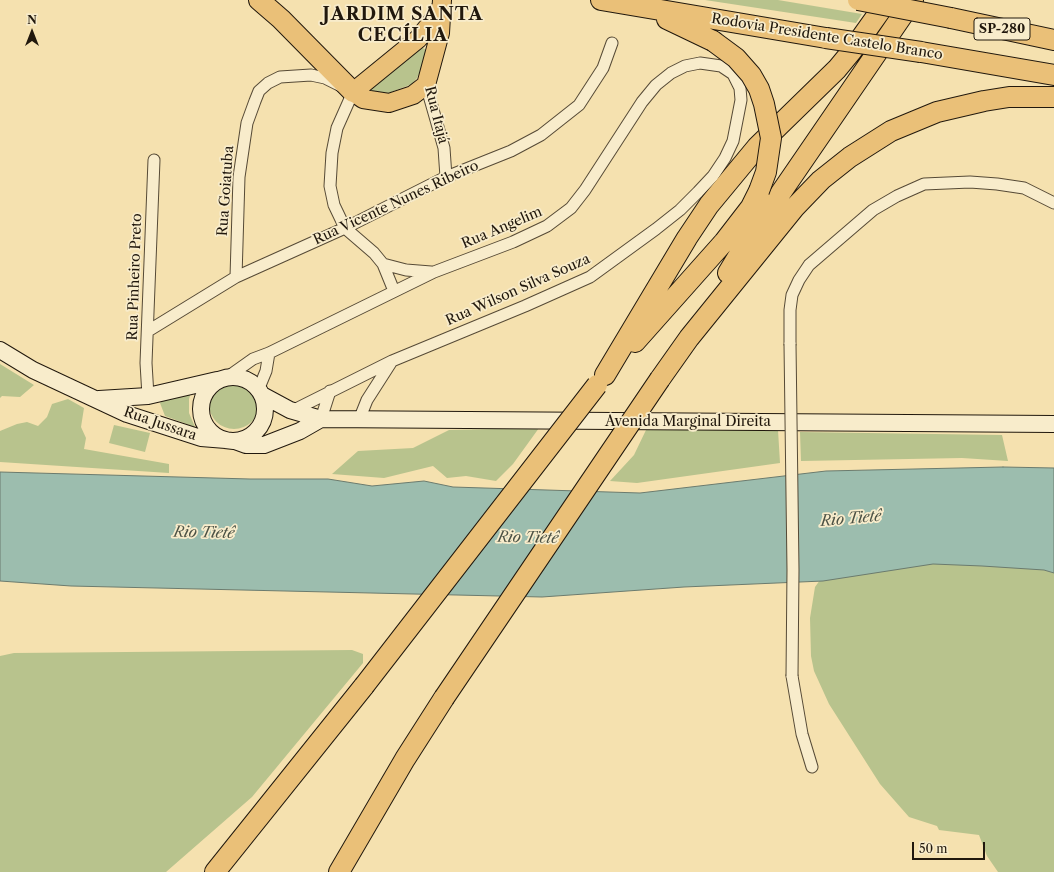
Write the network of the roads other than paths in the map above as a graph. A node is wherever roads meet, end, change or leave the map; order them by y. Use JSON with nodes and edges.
{"nodes":[{"id":1,"x":259,"y":0,"type":"edge"},
{"id":2,"x":599,"y":0,"type":"edge"},
{"id":3,"x":858,"y":0,"type":"edge"},
{"id":4,"x":888,"y":0,"type":"edge"},
{"id":5,"x":913,"y":0,"type":"edge"},
{"id":6,"x":442,"y":3,"type":"edge"},
{"id":7,"x":418,"y":38,"type":"junction"},
{"id":8,"x":1054,"y":40,"type":"edge"},
{"id":9,"x":612,"y":43,"type":"dead end"},
{"id":10,"x":436,"y":47,"type":"junction"},
{"id":11,"x":1054,"y":75,"type":"edge"},
{"id":12,"x":426,"y":85,"type":"junction"},
{"id":13,"x":353,"y":92,"type":"junction"},
{"id":14,"x":1054,"y":97,"type":"edge"},
{"id":15,"x":741,"y":100,"type":"joint"},
{"id":16,"x":154,"y":160,"type":"dead end"},
{"id":17,"x":446,"y":177,"type":"junction"},
{"id":18,"x":1054,"y":203,"type":"edge"},
{"id":19,"x":334,"y":205,"type":"junction"},
{"id":20,"x":362,"y":219,"type":"junction"},
{"id":21,"x":345,"y":228,"type":"junction"},
{"id":22,"x":359,"y":240,"type":"junction"},
{"id":23,"x":383,"y":264,"type":"junction"},
{"id":24,"x":434,"y":272,"type":"junction"},
{"id":25,"x":236,"y":277,"type":"junction"},
{"id":26,"x":394,"y":291,"type":"junction"},
{"id":27,"x":148,"y":331,"type":"junction"},
{"id":28,"x":685,"y":343,"type":"junction"},
{"id":29,"x":0,"y":350,"type":"edge"},
{"id":30,"x":269,"y":353,"type":"junction"},
{"id":31,"x":392,"y":361,"type":"junction"},
{"id":32,"x":224,"y":378,"type":"junction"},
{"id":33,"x":601,"y":380,"type":"junction"},
{"id":34,"x":330,"y":391,"type":"junction"},
{"id":35,"x":261,"y":392,"type":"junction"},
{"id":36,"x":148,"y":396,"type":"junction"},
{"id":37,"x":97,"y":399,"type":"junction"},
{"id":38,"x":292,"y":410,"type":"junction"},
{"id":39,"x":321,"y":420,"type":"junction"},
{"id":40,"x":359,"y":420,"type":"junction"},
{"id":41,"x":155,"y":422,"type":"junction"},
{"id":42,"x":1054,"y":424,"type":"edge"},
{"id":43,"x":230,"y":441,"type":"junction"},
{"id":44,"x":812,"y":767,"type":"dead end"},
{"id":45,"x":215,"y":872,"type":"edge"},
{"id":46,"x":339,"y":872,"type":"edge"}],
"edges":[{"from":1,"to":13,"type":"highway"},
{"from":2,"to":11,"type":"highway","name":"Rodovia Presidente Castelo Branco","bridge":true},
{"from":2,"to":33,"type":"highway","bridge":true},
{"from":3,"to":8,"type":"highway","number":"SP-280","bridge":true},
{"from":4,"to":33,"type":"highway"},
{"from":5,"to":28,"type":"highway"},
{"from":6,"to":7,"type":"main road"},
{"from":6,"to":10,"type":"main road","name":"Rua Itajá"},
{"from":7,"to":10,"type":"main road"},
{"from":7,"to":13,"type":"main road"},
{"from":9,"to":17,"type":"street","name":"Rua Vicente Nunes Ribeiro"},
{"from":10,"to":12,"type":"main road","name":"Rua Itajá"},
{"from":12,"to":13,"type":"main road"},
{"from":12,"to":17,"type":"street","name":"Rua Itajá"},
{"from":13,"to":19,"type":"street"},
{"from":13,"to":25,"type":"street","name":"Rua Goiatuba"},
{"from":14,"to":28,"type":"highway"},
{"from":15,"to":24,"type":"street","name":"Rua Angelim"},
{"from":15,"to":31,"type":"street","name":"Rua Wilson Silva Souza"},
{"from":16,"to":27,"type":"street","name":"Rua Pinheiro Preto"},
{"from":17,"to":20,"type":"street","name":"Rua Vicente Nunes Ribeiro"},
{"from":18,"to":44,"type":"street","bridge":true},
{"from":19,"to":20,"type":"street"},
{"from":19,"to":21,"type":"street"},
{"from":20,"to":21,"type":"street","name":"Rua Vicente Nunes Ribeiro"},
{"from":20,"to":22,"type":"street"},
{"from":21,"to":22,"type":"street"},
{"from":21,"to":25,"type":"street","name":"Rua Vicente Nunes Ribeiro"},
{"from":22,"to":23,"type":"street"},
{"from":23,"to":24,"type":"street"},
{"from":23,"to":26,"type":"street"},
{"from":24,"to":26,"type":"street","name":"Rua Angelim"},
{"from":25,"to":27,"type":"street","name":"Rua Vicente Nunes Ribeiro"},
{"from":26,"to":30,"type":"street","name":"Rua Angelim"},
{"from":27,"to":36,"type":"street","name":"Rua Pinheiro Preto"},
{"from":28,"to":46,"type":"highway","bridge":true},
{"from":29,"to":37,"type":"main road","name":"Rua Jussara"},
{"from":30,"to":32,"type":"street","name":"Rua Angelim"},
{"from":30,"to":35,"type":"street"},
{"from":31,"to":34,"type":"street","name":"Rua Wilson Silva Souza"},
{"from":31,"to":40,"type":"street"},
{"from":32,"to":35,"type":"main road"},
{"from":32,"to":36,"type":"main road","name":"Rua Jussara"},
{"from":32,"to":43,"type":"main road"},
{"from":33,"to":45,"type":"highway","bridge":true},
{"from":34,"to":38,"type":"street","name":"Rua Wilson Silva Souza"},
{"from":34,"to":39,"type":"street"},
{"from":35,"to":38,"type":"main road","name":"Avenida Marginal Direita"},
{"from":35,"to":43,"type":"main road"},
{"from":36,"to":37,"type":"main road","name":"Rua Jussara"},
{"from":36,"to":41,"type":"main road"},
{"from":37,"to":41,"type":"main road","name":"Rua Jussara"},
{"from":38,"to":39,"type":"main road","name":"Avenida Marginal Direita"},
{"from":39,"to":40,"type":"main road","name":"Avenida Marginal Direita"},
{"from":39,"to":43,"type":"main road","name":"Avenida Marginal Direita"},
{"from":40,"to":42,"type":"main road","name":"Avenida Marginal Direita"},
{"from":41,"to":43,"type":"main road","name":"Rua Jussara"}]}
